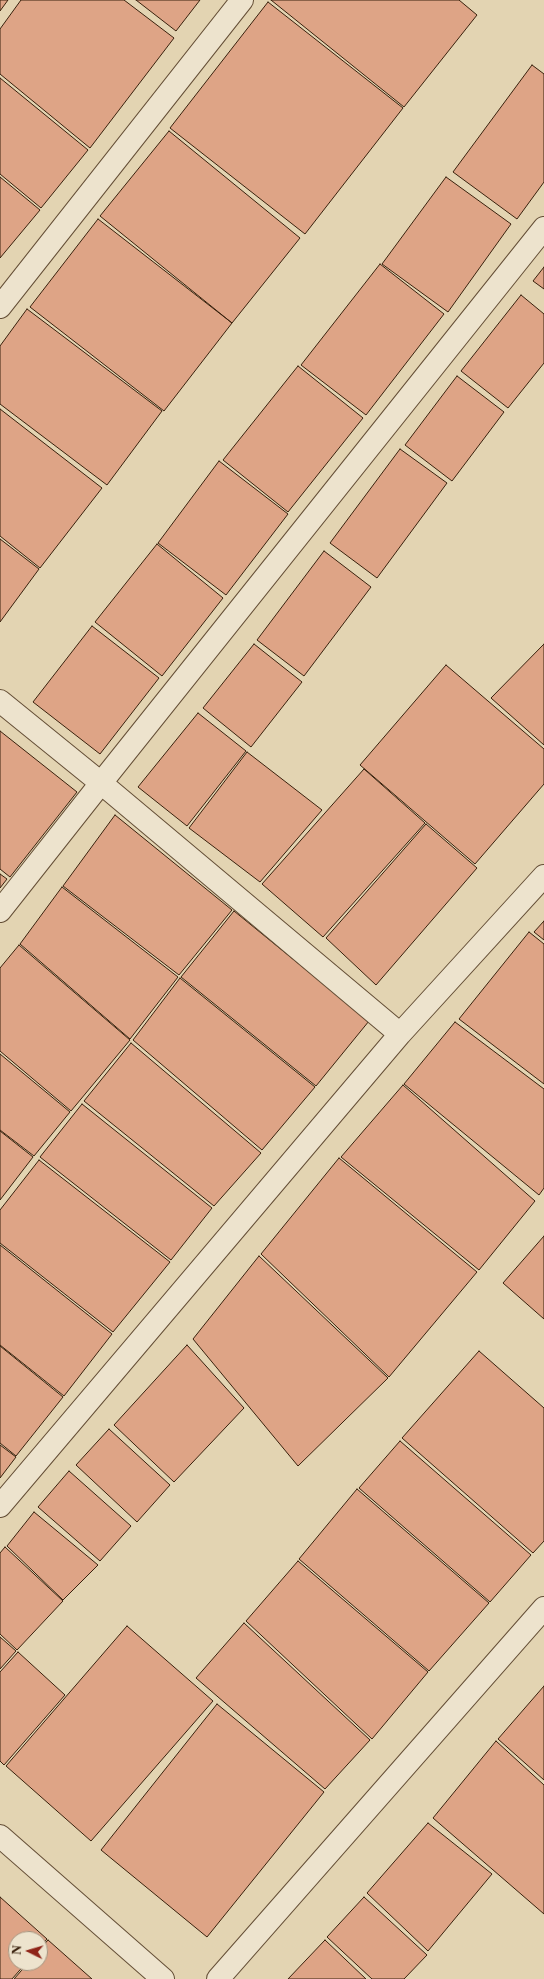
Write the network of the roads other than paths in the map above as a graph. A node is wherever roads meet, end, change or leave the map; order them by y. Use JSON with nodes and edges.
{"nodes":[{"id":1,"x":242,"y":0,"type":"edge"},
{"id":2,"x":544,"y":228,"type":"edge"},
{"id":3,"x":0,"y":307,"type":"edge"},
{"id":4,"x":0,"y":701,"type":"edge"},
{"id":5,"x":101,"y":783,"type":"junction"},
{"id":6,"x":544,"y":876,"type":"edge"},
{"id":7,"x":0,"y":911,"type":"edge"},
{"id":8,"x":400,"y":1034,"type":"junction"},
{"id":9,"x":0,"y":1506,"type":"edge"},
{"id":10,"x":544,"y":1608,"type":"edge"},
{"id":11,"x":0,"y":1836,"type":"edge"},
{"id":12,"x":163,"y":1979,"type":"edge"},
{"id":13,"x":218,"y":1979,"type":"edge"}],
"edges":[{"from":1,"to":3,"type":"street"},
{"from":2,"to":5,"type":"street"},
{"from":4,"to":5,"type":"street"},
{"from":5,"to":7,"type":"street"},
{"from":5,"to":8,"type":"street"},
{"from":6,"to":8,"type":"street"},
{"from":8,"to":9,"type":"street"},
{"from":10,"to":13,"type":"street"},
{"from":11,"to":12,"type":"street"}]}
